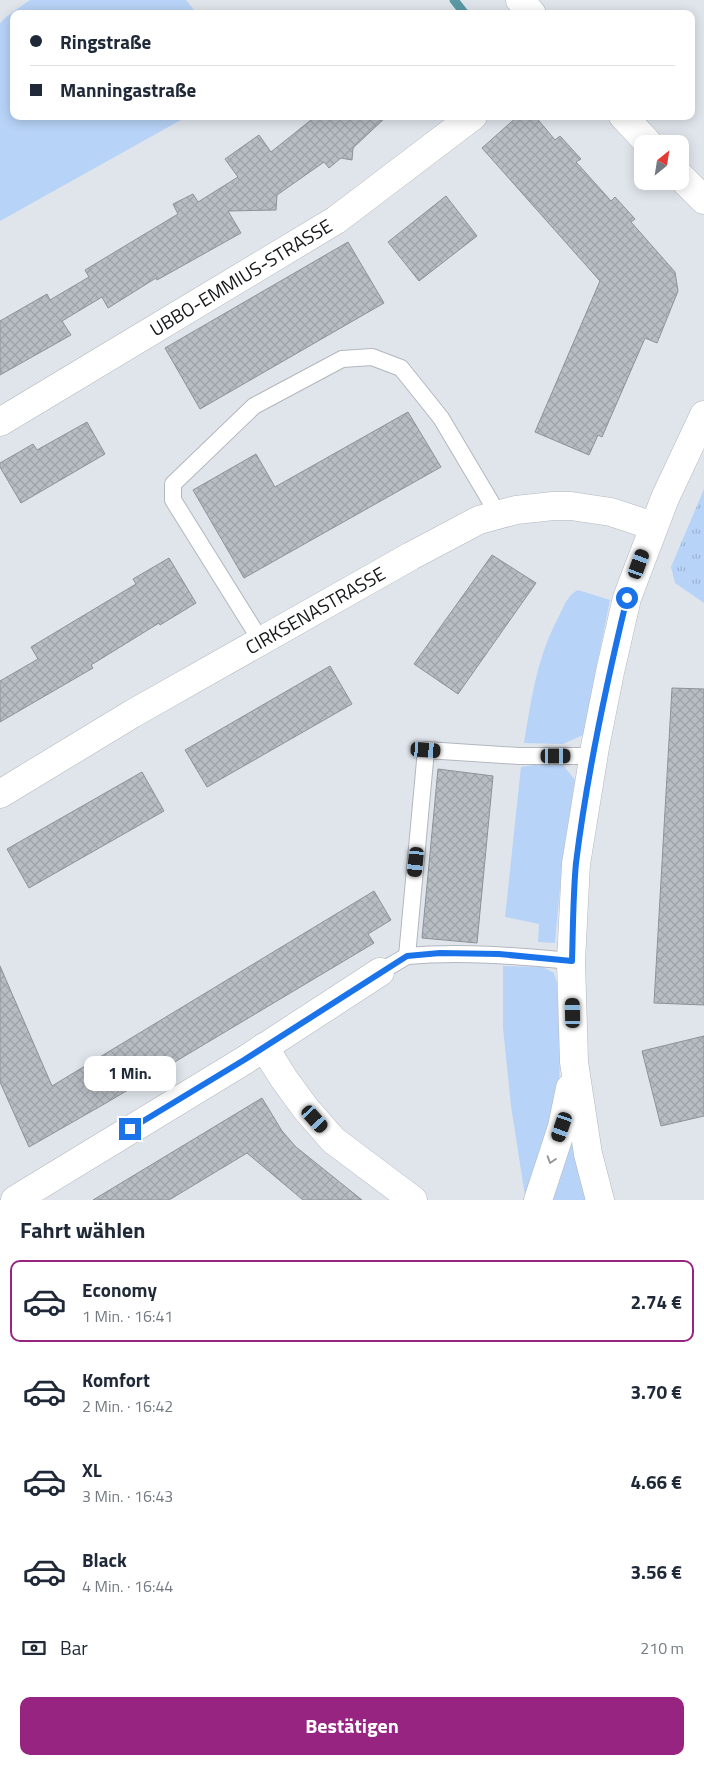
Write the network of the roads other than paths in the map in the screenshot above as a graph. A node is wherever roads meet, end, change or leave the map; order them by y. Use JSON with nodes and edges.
{"nodes":[{"id":1,"x":520,"y":0,"type":"edge"},
{"id":2,"x":529,"y":10,"type":"edge"},
{"id":3,"x":468,"y":120,"type":"edge"},
{"id":4,"x":627,"y":120,"type":"edge"},
{"id":5,"x":641,"y":135,"type":"edge"},
{"id":6,"x":689,"y":185,"type":"edge"},
{"id":7,"x":704,"y":200,"type":"edge"},
{"id":8,"x":704,"y":415,"type":"edge"},
{"id":9,"x":0,"y":422,"type":"edge"},
{"id":10,"x":498,"y":514,"type":"junction"},
{"id":11,"x":653,"y":526,"type":"junction"},
{"id":12,"x":261,"y":641,"type":"junction"},
{"id":13,"x":593,"y":756,"type":"junction"},
{"id":14,"x":0,"y":794,"type":"edge"},
{"id":15,"x":407,"y":956,"type":"junction"},
{"id":16,"x":572,"y":961,"type":"junction"},
{"id":17,"x":380,"y":972,"type":"joint"},
{"id":18,"x":264,"y":1047,"type":"junction"},
{"id":19,"x":574,"y":1062,"type":"junction"},
{"id":20,"x":0,"y":1186,"type":"edge"},
{"id":21,"x":6,"y":1200,"type":"edge"},
{"id":22,"x":15,"y":1200,"type":"edge"},
{"id":23,"x":413,"y":1200,"type":"edge"},
{"id":24,"x":538,"y":1200,"type":"edge"},
{"id":25,"x":600,"y":1200,"type":"edge"}],
"edges":[{"from":1,"to":2,"type":"street"},
{"from":3,"to":9,"type":"street","name":"UBBO-EMMIUS-STRASSE"},
{"from":4,"to":5,"type":"street"},
{"from":6,"to":7,"type":"street"},
{"from":8,"to":11,"type":"street"},
{"from":10,"to":11,"type":"street","name":"CIRKSENASTRASSE"},
{"from":10,"to":12,"type":"street","name":"CIRKSENASTRASSE"},
{"from":10,"to":12,"type":"lane"},
{"from":11,"to":13,"type":"street"},
{"from":12,"to":14,"type":"street","name":"CIRKSENASTRASSE"},
{"from":13,"to":15,"type":"lane"},
{"from":13,"to":16,"type":"street"},
{"from":15,"to":16,"type":"lane"},
{"from":15,"to":17,"type":"lane"},
{"from":16,"to":19,"type":"street"},
{"from":17,"to":18,"type":"street"},
{"from":18,"to":22,"type":"street"},
{"from":18,"to":23,"type":"street"},
{"from":19,"to":24,"type":"street","one_way":true},
{"from":19,"to":25,"type":"street"},
{"from":20,"to":21,"type":"street"}]}
